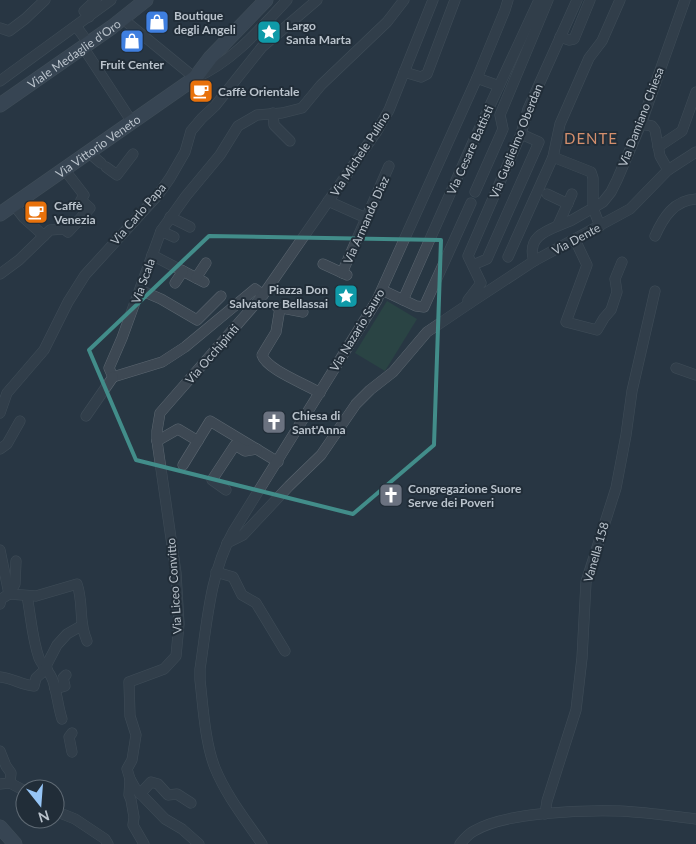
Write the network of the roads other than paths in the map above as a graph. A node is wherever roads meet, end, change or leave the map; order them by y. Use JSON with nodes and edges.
{"nodes":[{"id":1,"x":45,"y":0,"type":"edge"},
{"id":2,"x":96,"y":0,"type":"edge"},
{"id":3,"x":111,"y":0,"type":"edge"},
{"id":4,"x":146,"y":0,"type":"edge"},
{"id":5,"x":266,"y":0,"type":"edge"},
{"id":6,"x":287,"y":0,"type":"edge"},
{"id":7,"x":317,"y":0,"type":"edge"},
{"id":8,"x":404,"y":0,"type":"edge"},
{"id":9,"x":433,"y":0,"type":"edge"},
{"id":10,"x":455,"y":0,"type":"edge"},
{"id":11,"x":508,"y":0,"type":"edge"},
{"id":12,"x":539,"y":0,"type":"edge"},
{"id":13,"x":548,"y":0,"type":"edge"},
{"id":14,"x":577,"y":0,"type":"edge"},
{"id":15,"x":590,"y":0,"type":"edge"},
{"id":16,"x":620,"y":0,"type":"edge"},
{"id":17,"x":685,"y":0,"type":"edge"},
{"id":18,"x":88,"y":17,"type":"junction"},
{"id":19,"x":123,"y":19,"type":"junction"},
{"id":20,"x":76,"y":26,"type":"junction"},
{"id":21,"x":0,"y":28,"type":"edge"},
{"id":22,"x":560,"y":37,"type":"junction"},
{"id":23,"x":252,"y":38,"type":"junction"},
{"id":24,"x":86,"y":45,"type":"junction"},
{"id":25,"x":262,"y":47,"type":"junction"},
{"id":26,"x":404,"y":72,"type":"junction"},
{"id":27,"x":195,"y":78,"type":"junction"},
{"id":28,"x":477,"y":78,"type":"junction"},
{"id":29,"x":0,"y":81,"type":"edge"},
{"id":30,"x":499,"y":86,"type":"junction"},
{"id":31,"x":696,"y":92,"type":"edge"},
{"id":32,"x":0,"y":105,"type":"edge"},
{"id":33,"x":273,"y":113,"type":"junction"},
{"id":34,"x":132,"y":122,"type":"junction"},
{"id":35,"x":641,"y":124,"type":"junction"},
{"id":36,"x":522,"y":131,"type":"junction"},
{"id":37,"x":290,"y":141,"type":"dead end"},
{"id":38,"x":555,"y":144,"type":"junction"},
{"id":39,"x":658,"y":147,"type":"junction"},
{"id":40,"x":88,"y":152,"type":"junction"},
{"id":41,"x":696,"y":152,"type":"edge"},
{"id":42,"x":133,"y":154,"type":"dead end"},
{"id":43,"x":491,"y":156,"type":"junction"},
{"id":44,"x":553,"y":157,"type":"junction"},
{"id":45,"x":509,"y":163,"type":"junction"},
{"id":46,"x":389,"y":166,"type":"dead end"},
{"id":47,"x":64,"y":169,"type":"junction"},
{"id":48,"x":668,"y":170,"type":"junction"},
{"id":49,"x":475,"y":192,"type":"dead end"},
{"id":50,"x":547,"y":194,"type":"dead end"},
{"id":51,"x":696,"y":200,"type":"edge"},
{"id":52,"x":328,"y":201,"type":"junction"},
{"id":53,"x":471,"y":203,"type":"dead end"},
{"id":54,"x":13,"y":204,"type":"junction"},
{"id":55,"x":593,"y":208,"type":"junction"},
{"id":56,"x":493,"y":212,"type":"dead end"},
{"id":57,"x":0,"y":214,"type":"edge"},
{"id":58,"x":170,"y":217,"type":"junction"},
{"id":59,"x":366,"y":218,"type":"junction"},
{"id":60,"x":513,"y":221,"type":"junction"},
{"id":61,"x":558,"y":225,"type":"junction"},
{"id":62,"x":600,"y":226,"type":"junction"},
{"id":63,"x":190,"y":227,"type":"dead end"},
{"id":64,"x":161,"y":231,"type":"junction"},
{"id":65,"x":44,"y":236,"type":"junction"},
{"id":66,"x":655,"y":236,"type":"dead end"},
{"id":67,"x":174,"y":238,"type":"dead end"},
{"id":68,"x":575,"y":240,"type":"junction"},
{"id":69,"x":152,"y":255,"type":"junction"},
{"id":70,"x":508,"y":257,"type":"dead end"},
{"id":71,"x":534,"y":261,"type":"junction"},
{"id":72,"x":622,"y":262,"type":"dead end"},
{"id":73,"x":206,"y":263,"type":"dead end"},
{"id":74,"x":324,"y":264,"type":"dead end"},
{"id":75,"x":472,"y":265,"type":"junction"},
{"id":76,"x":183,"y":271,"type":"junction"},
{"id":77,"x":0,"y":274,"type":"edge"},
{"id":78,"x":176,"y":283,"type":"dead end"},
{"id":79,"x":140,"y":290,"type":"junction"},
{"id":80,"x":382,"y":290,"type":"junction"},
{"id":81,"x":655,"y":291,"type":"dead end"},
{"id":82,"x":263,"y":295,"type":"junction"},
{"id":83,"x":221,"y":296,"type":"dead end"},
{"id":84,"x":403,"y":300,"type":"junction"},
{"id":85,"x":470,"y":304,"type":"junction"},
{"id":86,"x":303,"y":312,"type":"dead end"},
{"id":87,"x":676,"y":368,"type":"dead end"},
{"id":88,"x":696,"y":375,"type":"edge"},
{"id":89,"x":113,"y":377,"type":"junction"},
{"id":90,"x":320,"y":393,"type":"junction"},
{"id":91,"x":160,"y":412,"type":"joint"},
{"id":92,"x":0,"y":413,"type":"edge"},
{"id":93,"x":86,"y":416,"type":"dead end"},
{"id":94,"x":20,"y":421,"type":"dead end"},
{"id":95,"x":157,"y":441,"type":"junction"},
{"id":96,"x":198,"y":441,"type":"junction"},
{"id":97,"x":0,"y":449,"type":"edge"},
{"id":98,"x":257,"y":449,"type":"junction"},
{"id":99,"x":278,"y":462,"type":"junction"},
{"id":100,"x":183,"y":465,"type":"dead end"},
{"id":101,"x":226,"y":490,"type":"dead end"},
{"id":102,"x":226,"y":544,"type":"junction"},
{"id":103,"x":0,"y":550,"type":"edge"},
{"id":104,"x":16,"y":561,"type":"dead end"},
{"id":105,"x":216,"y":572,"type":"junction"},
{"id":106,"x":9,"y":594,"type":"junction"},
{"id":107,"x":27,"y":596,"type":"junction"},
{"id":108,"x":0,"y":604,"type":"edge"},
{"id":109,"x":81,"y":626,"type":"junction"},
{"id":110,"x":87,"y":641,"type":"dead end"},
{"id":111,"x":285,"y":651,"type":"dead end"},
{"id":112,"x":46,"y":667,"type":"junction"},
{"id":113,"x":66,"y":675,"type":"dead end"},
{"id":114,"x":0,"y":677,"type":"edge"},
{"id":115,"x":55,"y":689,"type":"junction"},
{"id":116,"x":62,"y":719,"type":"dead end"},
{"id":117,"x":72,"y":733,"type":"dead end"},
{"id":118,"x":0,"y":751,"type":"edge"},
{"id":119,"x":72,"y":752,"type":"dead end"},
{"id":120,"x":130,"y":779,"type":"junction"},
{"id":121,"x":5,"y":784,"type":"edge"},
{"id":122,"x":140,"y":794,"type":"junction"},
{"id":123,"x":191,"y":803,"type":"dead end"},
{"id":124,"x":545,"y":814,"type":"junction"},
{"id":125,"x":65,"y":815,"type":"edge"},
{"id":126,"x":696,"y":819,"type":"edge"},
{"id":127,"x":0,"y":827,"type":"edge"},
{"id":128,"x":15,"y":844,"type":"edge"},
{"id":129,"x":108,"y":844,"type":"edge"},
{"id":130,"x":144,"y":844,"type":"edge"},
{"id":131,"x":199,"y":844,"type":"edge"},
{"id":132,"x":262,"y":844,"type":"edge"},
{"id":133,"x":460,"y":844,"type":"edge"}],
"edges":[{"from":1,"to":21,"type":"street"},
{"from":2,"to":18,"type":"street"},
{"from":3,"to":18,"type":"street"},
{"from":4,"to":19,"type":"street","name":"Viale Medaglie d'Oro"},
{"from":5,"to":27,"type":"street","name":"Via Vittorio Veneto"},
{"from":6,"to":23,"type":"street","name":"Via Vittorio Veneto"},
{"from":7,"to":25,"type":"street","name":"Via Carlo Papa"},
{"from":8,"to":33,"type":"street","name":"Via Scala"},
{"from":9,"to":26,"type":"street","name":"Via Michele Pulino"},
{"from":10,"to":26,"type":"street"},
{"from":11,"to":28,"type":"street","name":"Via Nazario Sauro"},
{"from":12,"to":30,"type":"street","name":"Via Cesare Battisti"},
{"from":13,"to":43,"type":"street"},
{"from":14,"to":22,"type":"street","name":"Via Guglielmo Oberdan"},
{"from":15,"to":22,"type":"street"},
{"from":16,"to":38,"type":"street"},
{"from":17,"to":35,"type":"street","name":"Via Damiano Chiesa"},
{"from":18,"to":20,"type":"street"},
{"from":19,"to":24,"type":"street","name":"Viale Medaglie d'Oro"},
{"from":19,"to":27,"type":"street"},
{"from":20,"to":24,"type":"street"},
{"from":20,"to":29,"type":"street"},
{"from":22,"to":36,"type":"street","name":"Via Guglielmo Oberdan"},
{"from":23,"to":25,"type":"street"},
{"from":23,"to":27,"type":"street","name":"Via Vittorio Veneto"},
{"from":24,"to":32,"type":"street","name":"Viale Medaglie d'Oro"},
{"from":24,"to":34,"type":"street"},
{"from":25,"to":92,"type":"street","name":"Via Carlo Papa"},
{"from":26,"to":52,"type":"street","name":"Via Michele Pulino"},
{"from":27,"to":34,"type":"street","name":"Via Vittorio Veneto"},
{"from":28,"to":30,"type":"street"},
{"from":28,"to":80,"type":"street","name":"Via Nazario Sauro"},
{"from":30,"to":84,"type":"street","name":"Via Cesare Battisti"},
{"from":31,"to":39,"type":"street"},
{"from":33,"to":37,"type":"street"},
{"from":33,"to":58,"type":"street","name":"Via Scala"},
{"from":34,"to":40,"type":"street","name":"Via Vittorio Veneto"},
{"from":35,"to":39,"type":"street"},
{"from":35,"to":55,"type":"street","name":"Via Damiano Chiesa"},
{"from":36,"to":38,"type":"street"},
{"from":36,"to":45,"type":"street","name":"Via Guglielmo Oberdan"},
{"from":36,"to":60,"type":"street"},
{"from":38,"to":44,"type":"street"},
{"from":39,"to":48,"type":"street"},
{"from":40,"to":42,"type":"street"},
{"from":40,"to":47,"type":"street","name":"Via Vittorio Veneto"},
{"from":41,"to":48,"type":"street","name":"Via Dente"},
{"from":43,"to":45,"type":"street"},
{"from":43,"to":49,"type":"street"},
{"from":44,"to":55,"type":"street"},
{"from":44,"to":60,"type":"street"},
{"from":45,"to":75,"type":"street","name":"Via Guglielmo Oberdan"},
{"from":46,"to":59,"type":"street","name":"Via Armando Diaz"},
{"from":47,"to":54,"type":"street","name":"Via Vittorio Veneto"},
{"from":47,"to":65,"type":"street"},
{"from":48,"to":62,"type":"street","name":"Via Dente"},
{"from":50,"to":61,"type":"street"},
{"from":51,"to":66,"type":"street"},
{"from":52,"to":59,"type":"street"},
{"from":52,"to":82,"type":"street","name":"Via Michele Pulino"},
{"from":53,"to":84,"type":"street"},
{"from":54,"to":57,"type":"street","name":"Via Vittorio Veneto"},
{"from":54,"to":65,"type":"street"},
{"from":55,"to":61,"type":"street","name":"Via Damiano Chiesa"},
{"from":55,"to":62,"type":"street"},
{"from":56,"to":60,"type":"street"},
{"from":58,"to":63,"type":"street"},
{"from":58,"to":64,"type":"street","name":"Via Scala"},
{"from":59,"to":74,"type":"street","name":"Via Armando Diaz"},
{"from":60,"to":70,"type":"street"},
{"from":60,"to":75,"type":"street"},
{"from":61,"to":71,"type":"street","name":"Via Damiano Chiesa"},
{"from":62,"to":68,"type":"street","name":"Via Dente"},
{"from":64,"to":67,"type":"street"},
{"from":64,"to":69,"type":"street","name":"Via Scala"},
{"from":65,"to":77,"type":"street"},
{"from":68,"to":71,"type":"street","name":"Via Dente"},
{"from":68,"to":72,"type":"street"},
{"from":69,"to":76,"type":"street"},
{"from":69,"to":79,"type":"street","name":"Via Scala"},
{"from":71,"to":85,"type":"street","name":"Via Dente"},
{"from":73,"to":76,"type":"street"},
{"from":75,"to":85,"type":"street"},
{"from":76,"to":78,"type":"street"},
{"from":79,"to":83,"type":"street"},
{"from":79,"to":89,"type":"street","name":"Via Scala"},
{"from":80,"to":84,"type":"street"},
{"from":80,"to":90,"type":"street","name":"Via Nazario Sauro"},
{"from":81,"to":124,"type":"street","name":"Vanella 158"},
{"from":82,"to":89,"type":"street"},
{"from":82,"to":91,"type":"street","name":"Via Occhipinti"},
{"from":85,"to":102,"type":"street","name":"Via Dente"},
{"from":86,"to":90,"type":"street"},
{"from":87,"to":88,"type":"street"},
{"from":89,"to":93,"type":"street"},
{"from":90,"to":99,"type":"street","name":"Via Nazario Sauro"},
{"from":91,"to":95,"type":"street","name":"Via Liceo Convitto"},
{"from":94,"to":97,"type":"street"},
{"from":95,"to":96,"type":"street"},
{"from":95,"to":120,"type":"street","name":"Via Liceo Convitto"},
{"from":96,"to":98,"type":"street"},
{"from":96,"to":100,"type":"street"},
{"from":98,"to":99,"type":"street"},
{"from":98,"to":101,"type":"street"},
{"from":99,"to":102,"type":"street","name":"Via Nazario Sauro"},
{"from":102,"to":105,"type":"street","name":"Via Nazario Sauro"},
{"from":103,"to":106,"type":"street"},
{"from":104,"to":106,"type":"street"},
{"from":105,"to":111,"type":"street"},
{"from":105,"to":132,"type":"street","name":"Via Nazario Sauro"},
{"from":106,"to":107,"type":"street"},
{"from":106,"to":108,"type":"street"},
{"from":107,"to":109,"type":"street"},
{"from":107,"to":112,"type":"street"},
{"from":109,"to":110,"type":"street"},
{"from":109,"to":112,"type":"street"},
{"from":112,"to":114,"type":"street"},
{"from":112,"to":115,"type":"street"},
{"from":113,"to":115,"type":"street"},
{"from":115,"to":116,"type":"street"},
{"from":117,"to":119,"type":"street"},
{"from":118,"to":121,"type":"street"},
{"from":120,"to":122,"type":"street"},
{"from":120,"to":130,"type":"street","name":"Via Liceo Convitto"},
{"from":122,"to":123,"type":"street"},
{"from":122,"to":131,"type":"street"},
{"from":124,"to":126,"type":"street"},
{"from":124,"to":133,"type":"street"},
{"from":125,"to":129,"type":"street"},
{"from":127,"to":128,"type":"street"}]}
